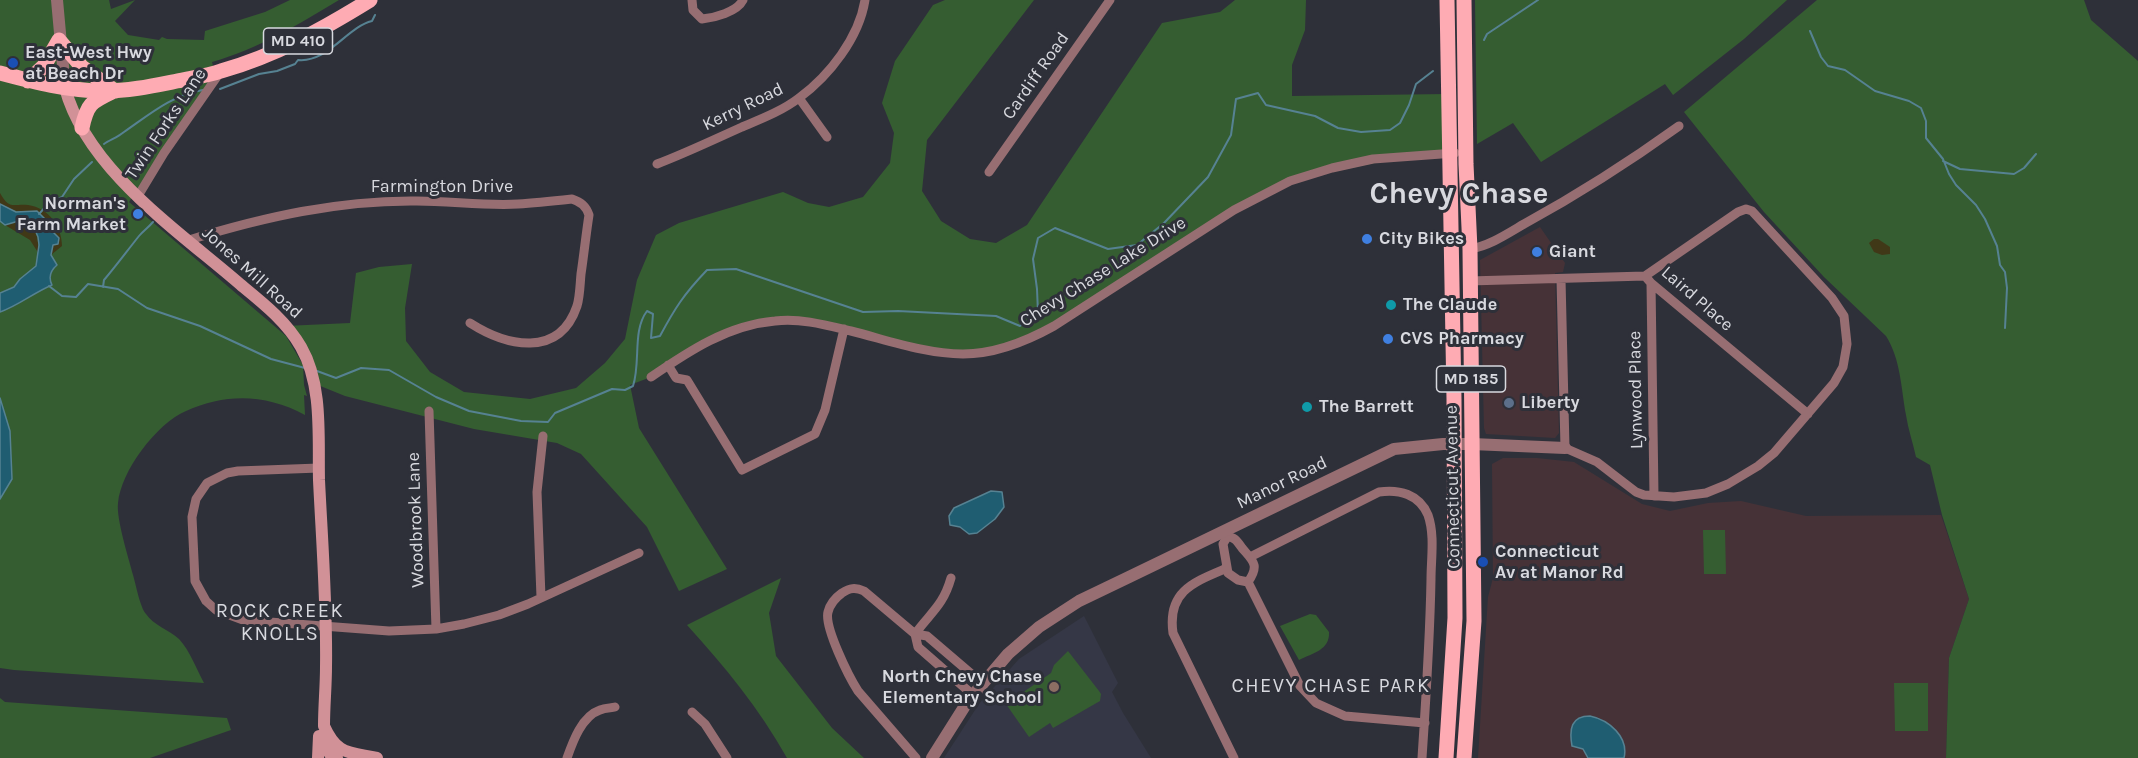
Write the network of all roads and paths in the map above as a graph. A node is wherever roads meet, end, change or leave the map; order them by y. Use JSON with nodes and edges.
{"nodes":[{"id":1,"x":57,"y":0,"type":"edge"},
{"id":2,"x":370,"y":0,"type":"edge"},
{"id":3,"x":692,"y":0,"type":"edge"},
{"id":4,"x":743,"y":0,"type":"edge"},
{"id":5,"x":865,"y":0,"type":"edge"},
{"id":6,"x":1110,"y":0,"type":"edge"},
{"id":7,"x":1447,"y":0,"type":"edge"},
{"id":8,"x":1464,"y":0,"type":"edge"},
{"id":9,"x":59,"y":40,"type":"junction"},
{"id":10,"x":221,"y":71,"type":"junction"},
{"id":11,"x":0,"y":73,"type":"edge"},
{"id":12,"x":28,"y":81,"type":"junction"},
{"id":13,"x":65,"y":88,"type":"junction"},
{"id":14,"x":115,"y":91,"type":"junction"},
{"id":15,"x":799,"y":99,"type":"junction"},
{"id":16,"x":1679,"y":126,"type":"dead end"},
{"id":17,"x":82,"y":128,"type":"junction"},
{"id":18,"x":827,"y":138,"type":"dead end"},
{"id":19,"x":1448,"y":153,"type":"junction"},
{"id":20,"x":1466,"y":153,"type":"junction"},
{"id":21,"x":657,"y":164,"type":"dead end"},
{"id":22,"x":989,"y":172,"type":"dead end"},
{"id":23,"x":138,"y":196,"type":"junction"},
{"id":24,"x":189,"y":240,"type":"junction"},
{"id":25,"x":1470,"y":249,"type":"junction"},
{"id":26,"x":1561,"y":279,"type":"junction"},
{"id":27,"x":1648,"y":280,"type":"junction"},
{"id":28,"x":1469,"y":281,"type":"junction"},
{"id":29,"x":470,"y":323,"type":"dead end"},
{"id":30,"x":844,"y":329,"type":"junction"},
{"id":31,"x":668,"y":365,"type":"junction"},
{"id":32,"x":651,"y":376,"type":"dead end"},
{"id":33,"x":429,"y":411,"type":"dead end"},
{"id":34,"x":1808,"y":414,"type":"junction"},
{"id":35,"x":543,"y":436,"type":"dead end"},
{"id":36,"x":1454,"y":444,"type":"junction"},
{"id":37,"x":1472,"y":444,"type":"junction"},
{"id":38,"x":1564,"y":448,"type":"junction"},
{"id":39,"x":319,"y":468,"type":"junction"},
{"id":40,"x":1654,"y":496,"type":"junction"},
{"id":41,"x":1226,"y":534,"type":"junction"},
{"id":42,"x":639,"y":553,"type":"dead end"},
{"id":43,"x":1252,"y":556,"type":"junction"},
{"id":44,"x":1227,"y":567,"type":"junction"},
{"id":45,"x":951,"y":578,"type":"dead end"},
{"id":46,"x":1248,"y":582,"type":"junction"},
{"id":47,"x":541,"y":597,"type":"junction"},
{"id":48,"x":326,"y":627,"type":"junction"},
{"id":49,"x":436,"y":628,"type":"junction"},
{"id":50,"x":915,"y":634,"type":"junction"},
{"id":51,"x":326,"y":669,"type":"junction"},
{"id":52,"x":982,"y":683,"type":"junction"},
{"id":53,"x":973,"y":695,"type":"junction"},
{"id":54,"x":615,"y":707,"type":"dead end"},
{"id":55,"x":692,"y":712,"type":"dead end"},
{"id":56,"x":1425,"y":723,"type":"junction"},
{"id":57,"x":332,"y":756,"type":"edge"},
{"id":58,"x":377,"y":758,"type":"edge"},
{"id":59,"x":567,"y":758,"type":"edge"},
{"id":60,"x":727,"y":758,"type":"edge"},
{"id":61,"x":916,"y":758,"type":"edge"},
{"id":62,"x":932,"y":758,"type":"edge"},
{"id":63,"x":1234,"y":758,"type":"edge"},
{"id":64,"x":1422,"y":758,"type":"edge"},
{"id":65,"x":1446,"y":758,"type":"edge"},
{"id":66,"x":1464,"y":758,"type":"edge"}],
"edges":[{"from":1,"to":9,"type":"street"},
{"from":2,"to":10,"type":"main road","number":"MD 410"},
{"from":3,"to":4,"type":"street"},
{"from":5,"to":15,"type":"street","name":"Kerry Road"},
{"from":6,"to":22,"type":"street","name":"Cardiff Road"},
{"from":7,"to":19,"type":"main road","name":"Connecticut Avenue","number":"MD 185"},
{"from":8,"to":20,"type":"main road","name":"Connecticut Avenue","number":"MD 185"},
{"from":9,"to":12,"type":"main road"},
{"from":9,"to":13,"type":"street"},
{"from":9,"to":14,"type":"main road"},
{"from":10,"to":14,"type":"main road","number":"MD 410"},
{"from":10,"to":23,"type":"street","name":"Twin Forks Lane"},
{"from":11,"to":12,"type":"main road","number":"MD 410"},
{"from":12,"to":13,"type":"main road","number":"MD 410"},
{"from":13,"to":14,"type":"main road","number":"MD 410"},
{"from":13,"to":17,"type":"main road","name":"Jones Mill Road"},
{"from":14,"to":17,"type":"main road"},
{"from":15,"to":18,"type":"street"},
{"from":15,"to":21,"type":"street","name":"Kerry Road"},
{"from":16,"to":25,"type":"street"},
{"from":17,"to":23,"type":"main road","name":"Jones Mill Road"},
{"from":19,"to":20,"type":"street","name":"Chevy Chase Lake Drive"},
{"from":19,"to":30,"type":"street","name":"Chevy Chase Lake Drive"},
{"from":19,"to":36,"type":"main road","name":"Connecticut Avenue","number":"MD 185"},
{"from":20,"to":25,"type":"main road","name":"Connecticut Avenue","number":"MD 185"},
{"from":23,"to":24,"type":"main road","name":"Jones Mill Road"},
{"from":24,"to":29,"type":"street","name":"Farmington Drive"},
{"from":24,"to":39,"type":"main road","name":"Jones Mill Road"},
{"from":25,"to":28,"type":"main road","name":"Connecticut Avenue","number":"MD 185"},
{"from":26,"to":27,"type":"street","name":"Laird Place"},
{"from":26,"to":28,"type":"street","name":"Laird Place"},
{"from":26,"to":38,"type":"street"},
{"from":27,"to":34,"type":"street","name":"Laird Place"},
{"from":27,"to":34,"type":"street","name":"Manor Road"},
{"from":27,"to":40,"type":"street","name":"Lynwood Place"},
{"from":28,"to":37,"type":"main road","name":"Connecticut Avenue","number":"MD 185"},
{"from":30,"to":31,"type":"street","name":"Chevy Chase Lake Drive"},
{"from":30,"to":31,"type":"street"},
{"from":31,"to":32,"type":"street","name":"Chevy Chase Lake Drive"},
{"from":33,"to":49,"type":"street","name":"Woodbrook Lane"},
{"from":34,"to":40,"type":"street","name":"Manor Road"},
{"from":35,"to":47,"type":"street"},
{"from":36,"to":37,"type":"street","name":"Manor Road"},
{"from":36,"to":41,"type":"street","name":"Manor Road"},
{"from":36,"to":65,"type":"main road","name":"Connecticut Avenue","number":"MD 185"},
{"from":37,"to":38,"type":"street","name":"Manor Road"},
{"from":37,"to":66,"type":"main road","name":"Connecticut Avenue","number":"MD 185"},
{"from":38,"to":40,"type":"street","name":"Manor Road"},
{"from":39,"to":48,"type":"main road","name":"Jones Mill Road"},
{"from":39,"to":48,"type":"street"},
{"from":41,"to":43,"type":"street"},
{"from":41,"to":44,"type":"street"},
{"from":41,"to":52,"type":"street","name":"Manor Road"},
{"from":42,"to":47,"type":"street"},
{"from":43,"to":46,"type":"street"},
{"from":43,"to":56,"type":"street"},
{"from":44,"to":46,"type":"street"},
{"from":44,"to":63,"type":"street"},
{"from":45,"to":50,"type":"street"},
{"from":46,"to":56,"type":"street"},
{"from":47,"to":49,"type":"street"},
{"from":48,"to":49,"type":"street"},
{"from":48,"to":51,"type":"main road","name":"Jones Mill Road"},
{"from":50,"to":52,"type":"street"},
{"from":50,"to":53,"type":"street"},
{"from":50,"to":61,"type":"street"},
{"from":51,"to":57,"type":"main road","name":"Jones Mill Road"},
{"from":51,"to":57,"type":"main road","name":"Jones Mill Road"},
{"from":52,"to":53,"type":"street","name":"Manor Road"},
{"from":53,"to":62,"type":"street","name":"Manor Road"},
{"from":54,"to":59,"type":"street"},
{"from":55,"to":60,"type":"street"},
{"from":56,"to":64,"type":"street"},
{"from":57,"to":58,"type":"main road"}]}
